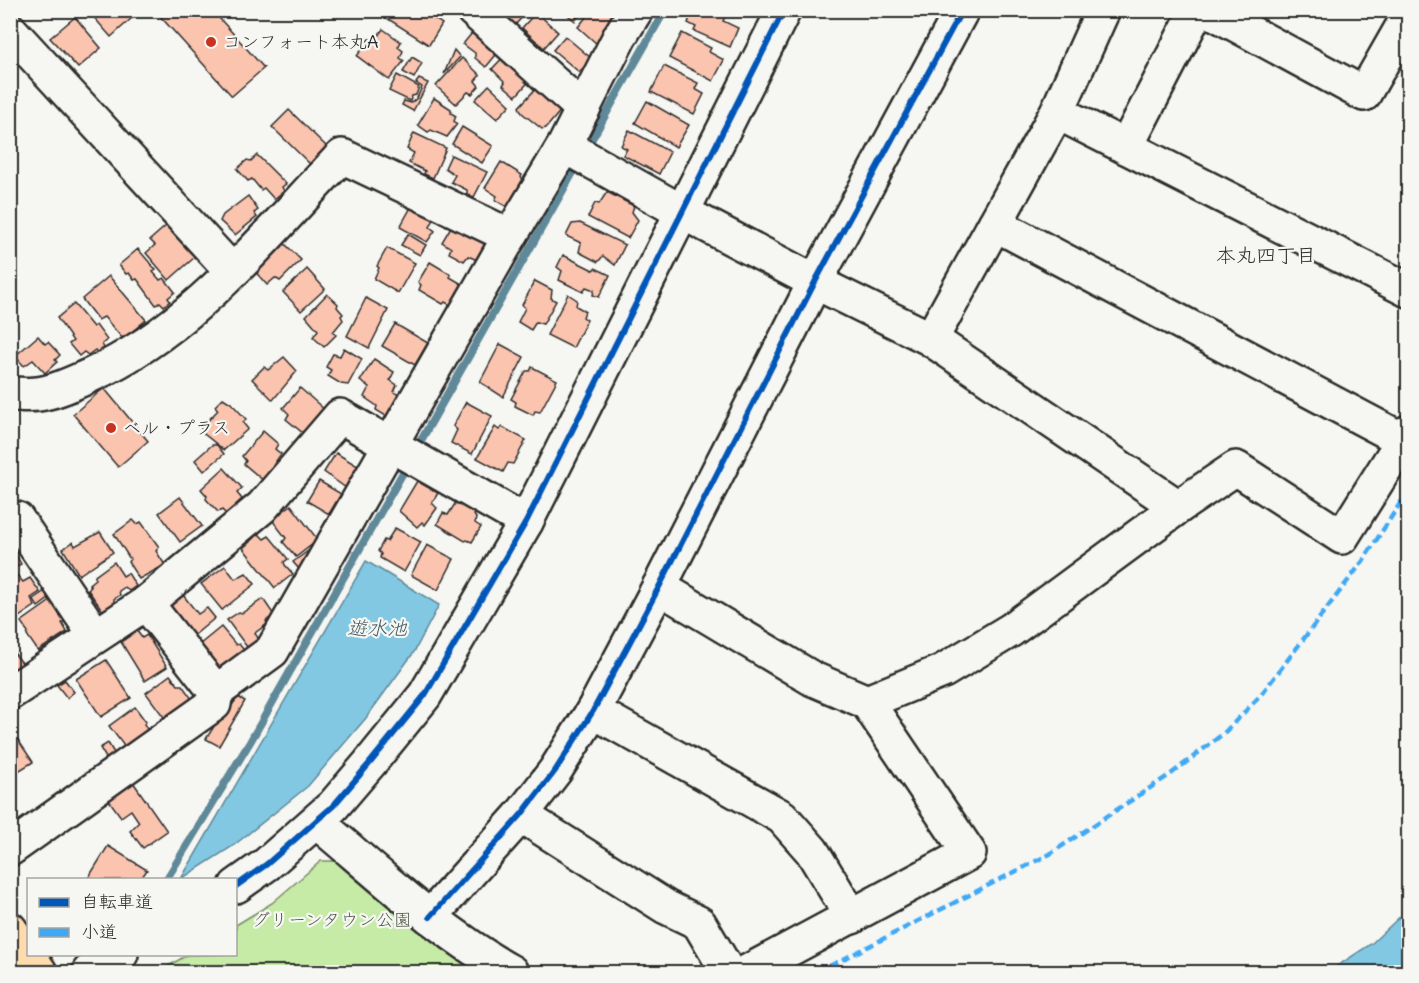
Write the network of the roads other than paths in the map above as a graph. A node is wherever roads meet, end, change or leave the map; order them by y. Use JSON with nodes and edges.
{"nodes":[{"id":1,"x":473,"y":10,"type":"edge"},
{"id":2,"x":962,"y":10,"type":"edge"},
{"id":3,"x":1103,"y":10,"type":"edge"},
{"id":4,"x":1197,"y":10,"type":"edge"},
{"id":5,"x":1209,"y":10,"type":"edge"},
{"id":6,"x":633,"y":12,"type":"edge"},
{"id":7,"x":782,"y":13,"type":"edge"},
{"id":8,"x":1408,"y":17,"type":"edge"},
{"id":9,"x":10,"y":30,"type":"edge"},
{"id":10,"x":583,"y":109,"type":"junction"},
{"id":11,"x":1057,"y":112,"type":"junction"},
{"id":12,"x":1126,"y":147,"type":"junction"},
{"id":13,"x":577,"y":153,"type":"dead end"},
{"id":14,"x":682,"y":212,"type":"junction"},
{"id":15,"x":995,"y":224,"type":"junction"},
{"id":16,"x":510,"y":236,"type":"junction"},
{"id":17,"x":232,"y":271,"type":"junction"},
{"id":18,"x":815,"y":282,"type":"junction"},
{"id":19,"x":1408,"y":290,"type":"edge"},
{"id":20,"x":931,"y":339,"type":"junction"},
{"id":21,"x":10,"y":394,"type":"edge"},
{"id":22,"x":1406,"y":436,"type":"edge"},
{"id":23,"x":405,"y":453,"type":"junction"},
{"id":24,"x":1178,"y":507,"type":"junction"},
{"id":25,"x":10,"y":520,"type":"edge"},
{"id":26,"x":526,"y":522,"type":"junction"},
{"id":27,"x":659,"y":587,"type":"junction"},
{"id":28,"x":146,"y":603,"type":"junction"},
{"id":29,"x":96,"y":635,"type":"junction"},
{"id":30,"x":216,"y":692,"type":"junction"},
{"id":31,"x":10,"y":693,"type":"edge"},
{"id":32,"x":867,"y":702,"type":"junction"},
{"id":33,"x":593,"y":711,"type":"junction"},
{"id":34,"x":521,"y":815,"type":"junction"},
{"id":35,"x":317,"y":822,"type":"junction"},
{"id":36,"x":10,"y":849,"type":"edge"},
{"id":37,"x":237,"y":885,"type":"edge"},
{"id":38,"x":430,"y":917,"type":"junction"},
{"id":39,"x":852,"y":917,"type":"junction"},
{"id":40,"x":10,"y":929,"type":"edge"},
{"id":41,"x":27,"y":953,"type":"edge"},
{"id":42,"x":29,"y":956,"type":"edge"},
{"id":43,"x":117,"y":956,"type":"edge"},
{"id":44,"x":40,"y":972,"type":"edge"},
{"id":45,"x":89,"y":972,"type":"edge"},
{"id":46,"x":511,"y":972,"type":"edge"},
{"id":47,"x":728,"y":972,"type":"edge"},
{"id":48,"x":747,"y":972,"type":"edge"}],
"edges":[{"from":1,"to":10,"type":"street"},
{"from":2,"to":18,"type":"street"},
{"from":3,"to":11,"type":"street"},
{"from":4,"to":12,"type":"street"},
{"from":5,"to":8,"type":"street"},
{"from":6,"to":10,"type":"street"},
{"from":7,"to":14,"type":"street"},
{"from":9,"to":17,"type":"street"},
{"from":10,"to":16,"type":"street"},
{"from":11,"to":12,"type":"street"},
{"from":11,"to":15,"type":"street"},
{"from":12,"to":19,"type":"street"},
{"from":13,"to":14,"type":"street"},
{"from":14,"to":18,"type":"street"},
{"from":14,"to":26,"type":"street"},
{"from":15,"to":20,"type":"street"},
{"from":15,"to":22,"type":"street"},
{"from":16,"to":17,"type":"street"},
{"from":16,"to":23,"type":"street"},
{"from":17,"to":21,"type":"street"},
{"from":18,"to":20,"type":"street"},
{"from":18,"to":27,"type":"street"},
{"from":20,"to":24,"type":"street"},
{"from":22,"to":24,"type":"street"},
{"from":23,"to":26,"type":"street"},
{"from":23,"to":28,"type":"street"},
{"from":23,"to":30,"type":"street"},
{"from":24,"to":32,"type":"street"},
{"from":25,"to":29,"type":"street"},
{"from":26,"to":35,"type":"street"},
{"from":27,"to":32,"type":"street"},
{"from":27,"to":33,"type":"street"},
{"from":28,"to":29,"type":"street"},
{"from":28,"to":30,"type":"street"},
{"from":29,"to":31,"type":"street"},
{"from":30,"to":36,"type":"street"},
{"from":32,"to":39,"type":"street"},
{"from":33,"to":34,"type":"street"},
{"from":33,"to":39,"type":"street"},
{"from":34,"to":38,"type":"street"},
{"from":34,"to":47,"type":"street"},
{"from":35,"to":37,"type":"street"},
{"from":35,"to":38,"type":"street"},
{"from":38,"to":46,"type":"street"},
{"from":39,"to":48,"type":"street"},
{"from":40,"to":41,"type":"main road"},
{"from":42,"to":44,"type":"main road"},
{"from":43,"to":45,"type":"street"}]}
